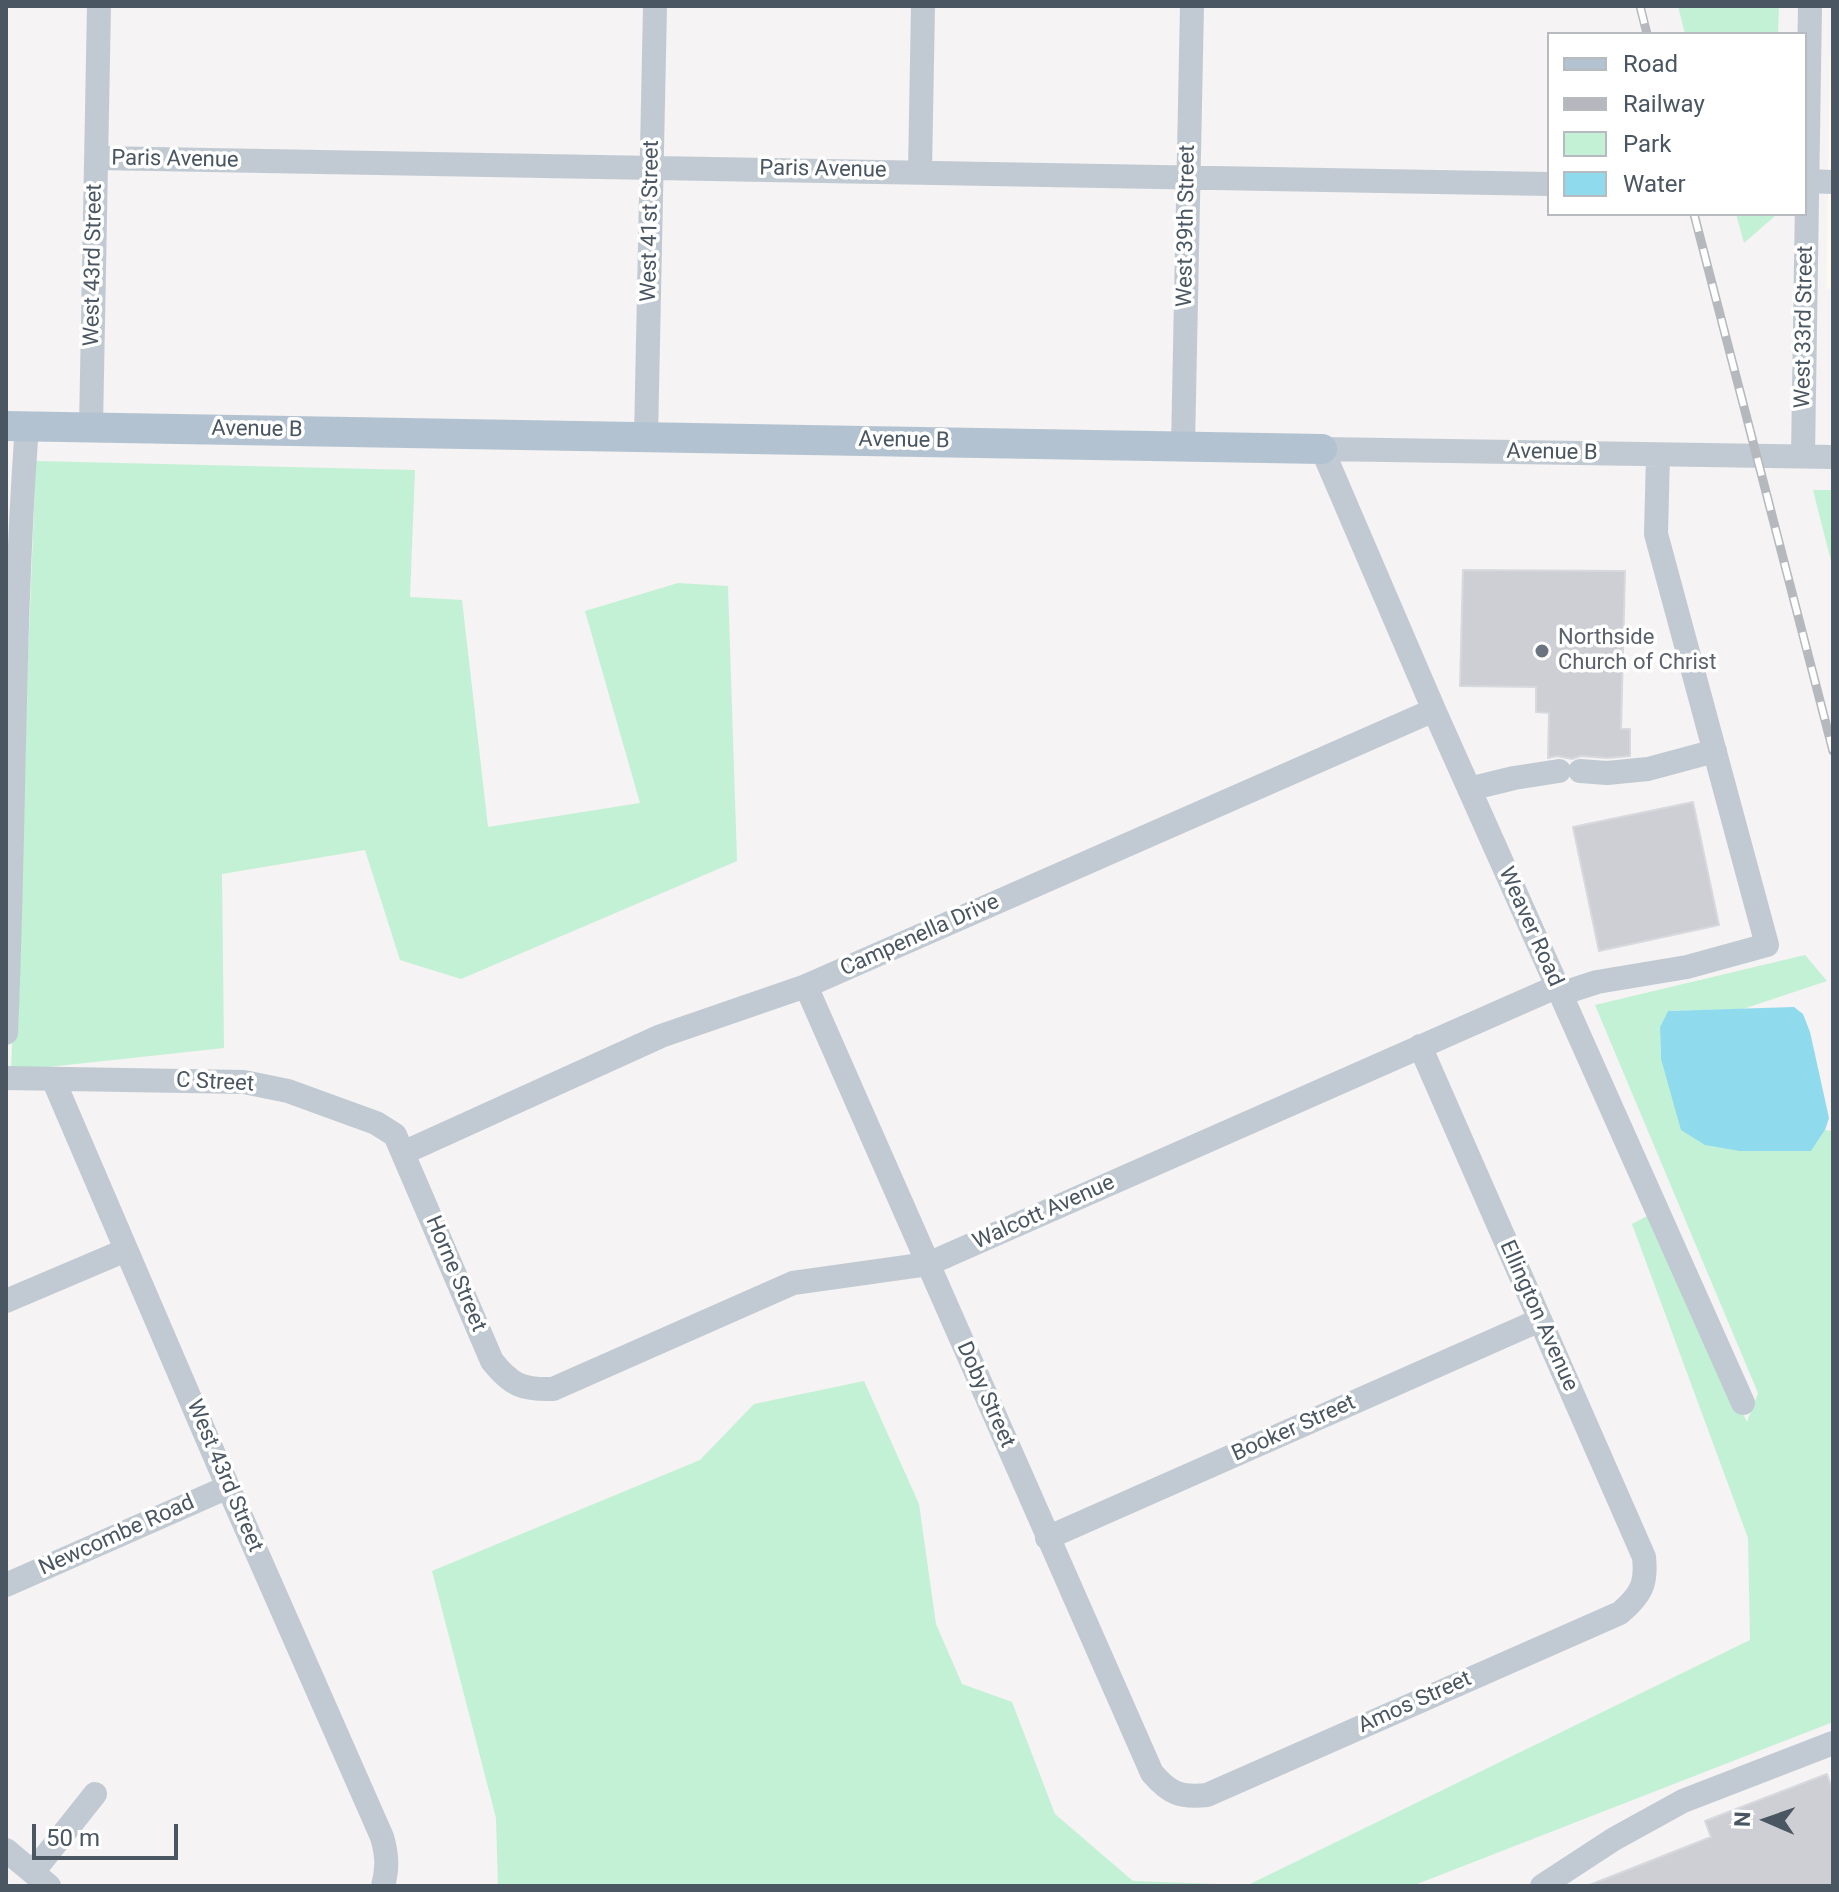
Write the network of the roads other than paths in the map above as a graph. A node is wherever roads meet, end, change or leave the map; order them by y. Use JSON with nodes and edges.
{"nodes":[{"id":1,"x":99,"y":6,"type":"edge"},
{"id":2,"x":655,"y":6,"type":"edge"},
{"id":3,"x":923,"y":6,"type":"edge"},
{"id":4,"x":1192,"y":6,"type":"edge"},
{"id":5,"x":1810,"y":6,"type":"edge"},
{"id":6,"x":1833,"y":7,"type":"edge"},
{"id":7,"x":97,"y":158,"type":"junction"},
{"id":8,"x":653,"y":167,"type":"junction"},
{"id":9,"x":920,"y":172,"type":"junction"},
{"id":10,"x":1188,"y":178,"type":"junction"},
{"id":11,"x":1807,"y":181,"type":"edge"},
{"id":12,"x":1833,"y":182,"type":"edge"},
{"id":13,"x":1547,"y":184,"type":"edge"},
{"id":14,"x":1806,"y":216,"type":"edge"},
{"id":15,"x":16,"y":426,"type":"edge"},
{"id":16,"x":91,"y":427,"type":"junction"},
{"id":17,"x":646,"y":437,"type":"junction"},
{"id":18,"x":1183,"y":446,"type":"junction"},
{"id":19,"x":1322,"y":449,"type":"junction"},
{"id":20,"x":1658,"y":455,"type":"junction"},
{"id":21,"x":1803,"y":456,"type":"junction"},
{"id":22,"x":1833,"y":457,"type":"edge"},
{"id":23,"x":1434,"y":710,"type":"junction"},
{"id":24,"x":1715,"y":751,"type":"junction"},
{"id":25,"x":1469,"y":789,"type":"junction"},
{"id":26,"x":806,"y":986,"type":"junction"},
{"id":27,"x":1558,"y":991,"type":"junction"},
{"id":28,"x":6,"y":1033,"type":"edge"},
{"id":29,"x":1420,"y":1046,"type":"junction"},
{"id":30,"x":6,"y":1078,"type":"edge"},
{"id":31,"x":53,"y":1079,"type":"junction"},
{"id":32,"x":403,"y":1153,"type":"junction"},
{"id":33,"x":126,"y":1250,"type":"junction"},
{"id":34,"x":928,"y":1264,"type":"junction"},
{"id":35,"x":6,"y":1301,"type":"edge"},
{"id":36,"x":1540,"y":1320,"type":"junction"},
{"id":37,"x":518,"y":1386,"type":"joint"},
{"id":38,"x":1743,"y":1403,"type":"dead end"},
{"id":39,"x":228,"y":1487,"type":"junction"},
{"id":40,"x":1047,"y":1538,"type":"junction"},
{"id":41,"x":6,"y":1585,"type":"edge"},
{"id":42,"x":1642,"y":1588,"type":"joint"},
{"id":43,"x":1833,"y":1743,"type":"edge"},
{"id":44,"x":95,"y":1794,"type":"dead end"},
{"id":45,"x":1177,"y":1794,"type":"joint"},
{"id":46,"x":6,"y":1850,"type":"edge"},
{"id":47,"x":41,"y":1879,"type":"edge"},
{"id":48,"x":385,"y":1880,"type":"edge"},
{"id":49,"x":1542,"y":1886,"type":"edge"}],
"edges":[{"from":1,"to":7,"type":"street","name":"West 43rd Street"},
{"from":2,"to":8,"type":"street","name":"West 41st Street"},
{"from":3,"to":9,"type":"street"},
{"from":4,"to":10,"type":"street","name":"West 39th Street"},
{"from":5,"to":6,"type":"street"},
{"from":5,"to":11,"type":"street","name":"West 33rd Street"},
{"from":7,"to":8,"type":"street","name":"Paris Avenue"},
{"from":7,"to":16,"type":"street","name":"West 43rd Street"},
{"from":8,"to":9,"type":"street","name":"Paris Avenue"},
{"from":8,"to":17,"type":"street","name":"West 41st Street"},
{"from":9,"to":10,"type":"street","name":"Paris Avenue"},
{"from":10,"to":13,"type":"street","name":"Paris Avenue"},
{"from":10,"to":18,"type":"street","name":"West 39th Street"},
{"from":11,"to":12,"type":"street"},
{"from":14,"to":21,"type":"street","name":"West 33rd Street"},
{"from":15,"to":16,"type":"main road","name":"Avenue B"},
{"from":15,"to":28,"type":"street"},
{"from":16,"to":17,"type":"main road","name":"Avenue B"},
{"from":17,"to":18,"type":"main road","name":"Avenue B"},
{"from":18,"to":19,"type":"main road","name":"Avenue B"},
{"from":19,"to":20,"type":"street","name":"Avenue B"},
{"from":19,"to":23,"type":"street","name":"Weaver Road"},
{"from":20,"to":21,"type":"street","name":"Avenue B"},
{"from":20,"to":24,"type":"street"},
{"from":21,"to":22,"type":"street","name":"Avenue B"},
{"from":23,"to":25,"type":"street","name":"Weaver Road"},
{"from":23,"to":26,"type":"street","name":"Campenella Drive"},
{"from":24,"to":25,"type":"street"},
{"from":24,"to":27,"type":"street","name":"Walcott Avenue"},
{"from":25,"to":27,"type":"street","name":"Weaver Road"},
{"from":26,"to":32,"type":"street","name":"Campenella Drive"},
{"from":26,"to":34,"type":"street","name":"Doby Street"},
{"from":27,"to":29,"type":"street","name":"Walcott Avenue"},
{"from":27,"to":38,"type":"street","name":"Weaver Road"},
{"from":29,"to":34,"type":"street","name":"Walcott Avenue"},
{"from":29,"to":36,"type":"street","name":"Ellington Avenue"},
{"from":30,"to":31,"type":"street","name":"C Street"},
{"from":31,"to":32,"type":"street","name":"C Street"},
{"from":31,"to":33,"type":"street","name":"West 43rd Street"},
{"from":32,"to":37,"type":"street","name":"Horne Street"},
{"from":33,"to":35,"type":"street"},
{"from":33,"to":39,"type":"street","name":"West 43rd Street"},
{"from":34,"to":37,"type":"street","name":"Walcott Avenue"},
{"from":34,"to":40,"type":"street","name":"Doby Street"},
{"from":36,"to":40,"type":"street","name":"Booker Street"},
{"from":36,"to":42,"type":"street","name":"Ellington Avenue"},
{"from":39,"to":41,"type":"street","name":"Newcombe Road"},
{"from":39,"to":48,"type":"street","name":"West 43rd Street"},
{"from":40,"to":45,"type":"street","name":"Doby Street"},
{"from":42,"to":45,"type":"street","name":"Amos Street"},
{"from":43,"to":49,"type":"street"},
{"from":44,"to":47,"type":"street"},
{"from":46,"to":47,"type":"street"}]}
